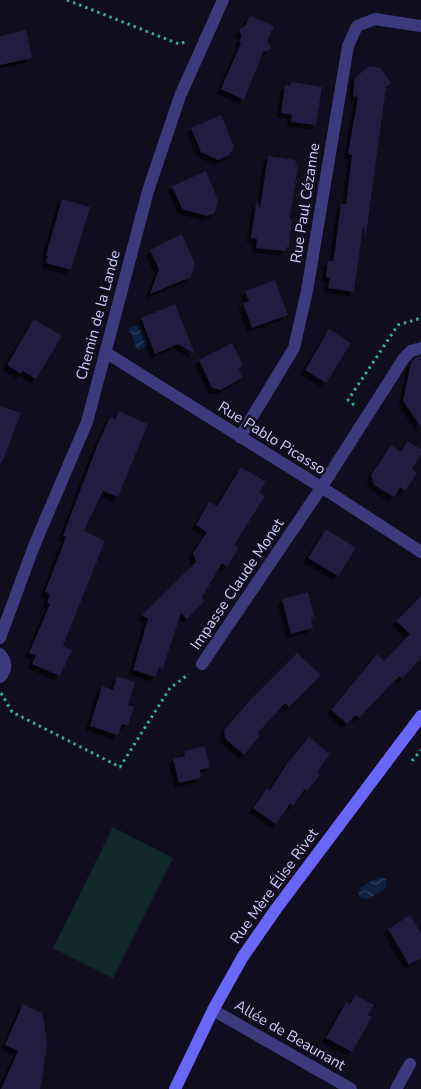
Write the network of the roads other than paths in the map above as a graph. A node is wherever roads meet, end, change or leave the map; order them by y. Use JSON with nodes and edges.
{"nodes":[{"id":1,"x":223,"y":0,"type":"edge"},
{"id":2,"x":421,"y":26,"type":"edge"},
{"id":3,"x":421,"y":348,"type":"edge"},
{"id":4,"x":105,"y":352,"type":"junction"},
{"id":5,"x":240,"y":437,"type":"junction"},
{"id":6,"x":321,"y":488,"type":"junction"},
{"id":7,"x":421,"y":552,"type":"edge"},
{"id":8,"x":0,"y":638,"type":"edge"},
{"id":9,"x":0,"y":654,"type":"edge"},
{"id":10,"x":202,"y":664,"type":"road end"},
{"id":11,"x":0,"y":677,"type":"edge"},
{"id":12,"x":421,"y":716,"type":"edge"},
{"id":13,"x":213,"y":1010,"type":"junction"},
{"id":14,"x":410,"y":1064,"type":"dead end"},
{"id":15,"x":175,"y":1089,"type":"edge"},
{"id":16,"x":351,"y":1089,"type":"edge"},
{"id":17,"x":396,"y":1089,"type":"edge"}],
"edges":[{"from":1,"to":4,"type":"street","name":"Chemin de la Lande"},
{"from":2,"to":5,"type":"street","name":"Rue Paul Cézanne"},
{"from":3,"to":6,"type":"street","name":"Impasse Claude Monet"},
{"from":4,"to":5,"type":"street","name":"Rue Pablo Picasso"},
{"from":4,"to":8,"type":"street","name":"Chemin de la Lande"},
{"from":5,"to":6,"type":"street","name":"Rue Pablo Picasso"},
{"from":6,"to":7,"type":"street","name":"Rue Pablo Picasso"},
{"from":6,"to":10,"type":"street","name":"Impasse Claude Monet"},
{"from":9,"to":11,"type":"street"},
{"from":12,"to":13,"type":"street","name":"Rue Mère Élise Rivet"},
{"from":13,"to":15,"type":"street","name":"Rue Mère Élise Rivet"},
{"from":13,"to":16,"type":"street","name":"Allée de Beaunant"},
{"from":14,"to":17,"type":"street"}]}
